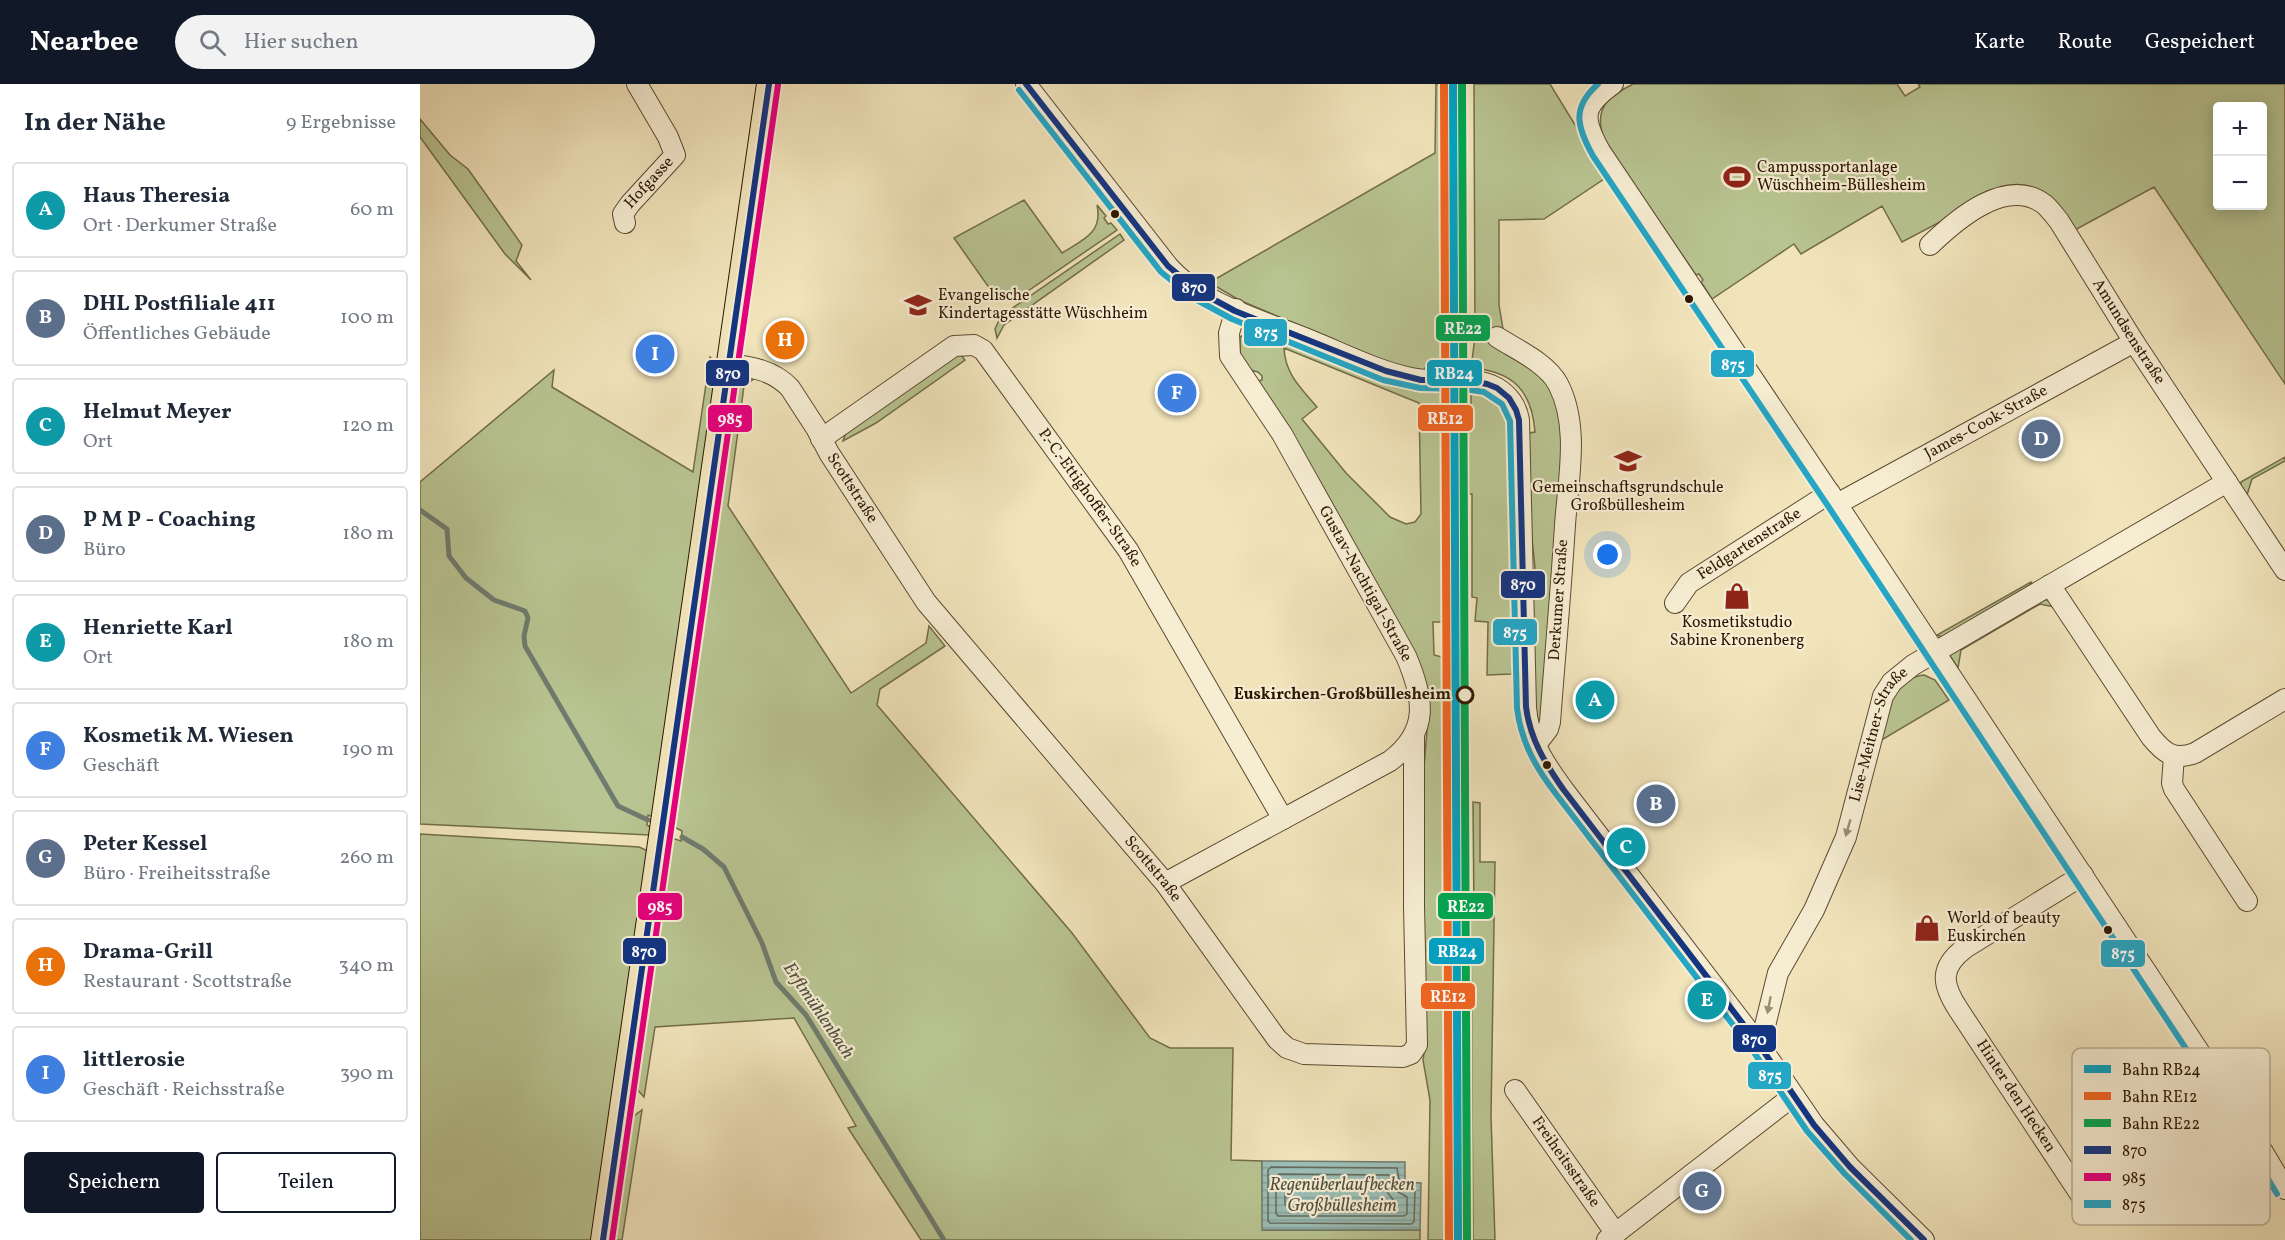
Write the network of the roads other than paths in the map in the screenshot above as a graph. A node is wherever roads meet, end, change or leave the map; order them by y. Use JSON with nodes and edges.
{"nodes":[{"id":1,"x":637,"y":84,"type":"edge"},
{"id":2,"x":768,"y":84,"type":"edge"},
{"id":3,"x":1026,"y":84,"type":"edge"},
{"id":4,"x":1612,"y":84,"type":"edge"},
{"id":5,"x":625,"y":223,"type":"dead end"},
{"id":6,"x":1930,"y":245,"type":"dead end"},
{"id":7,"x":1236,"y":309,"type":"junction"},
{"id":8,"x":1497,"y":337,"type":"dead end"},
{"id":9,"x":2134,"y":342,"type":"junction"},
{"id":10,"x":728,"y":364,"type":"junction"},
{"id":11,"x":821,"y":438,"type":"junction"},
{"id":12,"x":2227,"y":482,"type":"junction"},
{"id":13,"x":1834,"y":498,"type":"junction"},
{"id":14,"x":2285,"y":570,"type":"edge"},
{"id":15,"x":2050,"y":585,"type":"junction"},
{"id":16,"x":1675,"y":603,"type":"dead end"},
{"id":17,"x":1934,"y":652,"type":"junction"},
{"id":18,"x":2285,"y":699,"type":"edge"},
{"id":19,"x":1414,"y":735,"type":"junction"},
{"id":20,"x":1534,"y":746,"type":"junction"},
{"id":21,"x":2174,"y":756,"type":"junction"},
{"id":22,"x":1283,"y":819,"type":"junction"},
{"id":23,"x":2083,"y":875,"type":"junction"},
{"id":24,"x":1165,"y":883,"type":"junction"},
{"id":25,"x":2247,"y":901,"type":"dead end"},
{"id":26,"x":1760,"y":1047,"type":"junction"},
{"id":27,"x":2196,"y":1048,"type":"edge"},
{"id":28,"x":1515,"y":1090,"type":"dead end"},
{"id":29,"x":1793,"y":1096,"type":"junction"},
{"id":30,"x":2270,"y":1165,"type":"edge"},
{"id":31,"x":2072,"y":1182,"type":"edge"},
{"id":32,"x":2285,"y":1190,"type":"edge"},
{"id":33,"x":1612,"y":1237,"type":"edge"},
{"id":34,"x":603,"y":1240,"type":"edge"},
{"id":35,"x":1924,"y":1240,"type":"edge"}],
"edges":[{"from":1,"to":5,"type":"street","name":"Hofgasse"},
{"from":2,"to":10,"type":"main road"},
{"from":3,"to":7,"type":"street"},
{"from":4,"to":13,"type":"street"},
{"from":6,"to":9,"type":"street","name":"Amundsenstraße"},
{"from":7,"to":19,"type":"street","name":"Gustav-Nachtigal-Straße"},
{"from":7,"to":20,"type":"street"},
{"from":8,"to":20,"type":"street","name":"Derkumer Straße"},
{"from":9,"to":12,"type":"street","name":"Amundsenstraße"},
{"from":9,"to":13,"type":"street","name":"James-Cook-Straße"},
{"from":10,"to":11,"type":"street","name":"Scottstraße"},
{"from":10,"to":34,"type":"main road"},
{"from":11,"to":22,"type":"street","name":"P.-C.-Ettighoffer-Straße"},
{"from":11,"to":24,"type":"street","name":"Scottstraße"},
{"from":12,"to":14,"type":"street","name":"Amundsenstraße"},
{"from":12,"to":15,"type":"street","name":"Lise-Meitner-Straße"},
{"from":13,"to":16,"type":"street","name":"Feldgartenstraße"},
{"from":13,"to":17,"type":"street"},
{"from":15,"to":17,"type":"street","name":"Lise-Meitner-Straße"},
{"from":15,"to":21,"type":"street"},
{"from":17,"to":23,"type":"street"},
{"from":17,"to":26,"type":"street","name":"Lise-Meitner-Straße","one_way":true},
{"from":18,"to":21,"type":"street"},
{"from":19,"to":22,"type":"street"},
{"from":19,"to":24,"type":"street","name":"Scottstraße"},
{"from":20,"to":26,"type":"street"},
{"from":21,"to":25,"type":"street"},
{"from":22,"to":24,"type":"street"},
{"from":23,"to":27,"type":"street"},
{"from":23,"to":31,"type":"street","name":"Hinter den Hecken"},
{"from":26,"to":29,"type":"street"},
{"from":28,"to":33,"type":"street","name":"Freiheitsstraße"},
{"from":29,"to":33,"type":"street","name":"Freiheitsstraße"},
{"from":29,"to":35,"type":"street"},
{"from":30,"to":32,"type":"street"}]}
